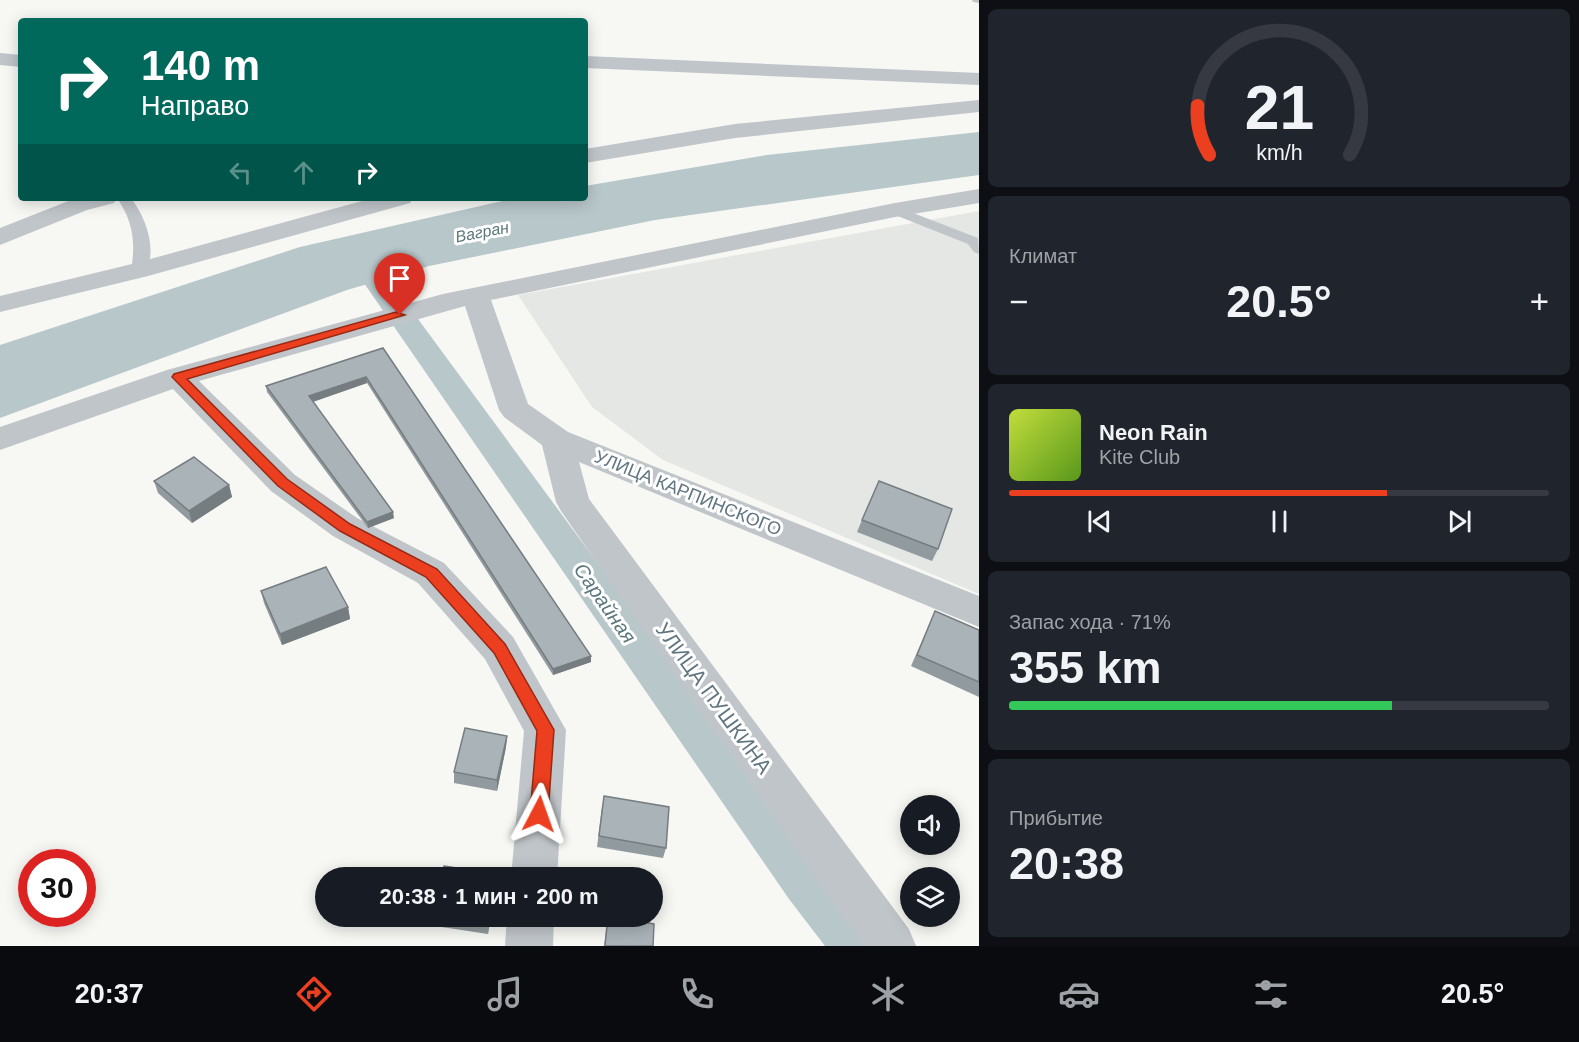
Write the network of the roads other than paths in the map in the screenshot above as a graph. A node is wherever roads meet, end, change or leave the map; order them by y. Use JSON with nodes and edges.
{"nodes":[{"id":1,"x":0,"y":59,"type":"edge"},
{"id":2,"x":18,"y":61,"type":"edge"},
{"id":3,"x":588,"y":62,"type":"edge"},
{"id":4,"x":979,"y":79,"type":"edge"},
{"id":5,"x":979,"y":106,"type":"edge"},
{"id":6,"x":588,"y":156,"type":"edge"},
{"id":7,"x":979,"y":196,"type":"edge"},
{"id":8,"x":95,"y":201,"type":"edge"},
{"id":9,"x":127,"y":201,"type":"edge"},
{"id":10,"x":390,"y":201,"type":"edge"},
{"id":11,"x":895,"y":210,"type":"junction"},
{"id":12,"x":0,"y":237,"type":"edge"},
{"id":13,"x":979,"y":249,"type":"edge"},
{"id":14,"x":139,"y":270,"type":"junction"},
{"id":15,"x":475,"y":295,"type":"junction"},
{"id":16,"x":0,"y":304,"type":"edge"},
{"id":17,"x":178,"y":377,"type":"junction"},
{"id":18,"x":0,"y":439,"type":"edge"},
{"id":19,"x":557,"y":440,"type":"junction"},
{"id":20,"x":979,"y":612,"type":"edge"},
{"id":21,"x":535,"y":867,"type":"edge"},
{"id":22,"x":530,"y":927,"type":"edge"},
{"id":23,"x":529,"y":946,"type":"edge"},
{"id":24,"x":892,"y":946,"type":"edge"}],
"edges":[{"from":1,"to":2,"type":"street"},
{"from":3,"to":4,"type":"street"},
{"from":5,"to":6,"type":"street"},
{"from":7,"to":11,"type":"street"},
{"from":8,"to":12,"type":"street"},
{"from":9,"to":14,"type":"lane"},
{"from":10,"to":14,"type":"street"},
{"from":11,"to":13,"type":"lane"},
{"from":11,"to":15,"type":"street"},
{"from":14,"to":16,"type":"street"},
{"from":15,"to":17,"type":"street"},
{"from":15,"to":19,"type":"street","name":"УЛИЦА КАРПИНСКОГО"},
{"from":17,"to":18,"type":"street"},
{"from":17,"to":21,"type":"street"},
{"from":19,"to":20,"type":"street","name":"УЛИЦА КАРПИНСКОГО"},
{"from":19,"to":24,"type":"street","name":"УЛИЦА ПУШКИНА"},
{"from":22,"to":23,"type":"street"}]}
